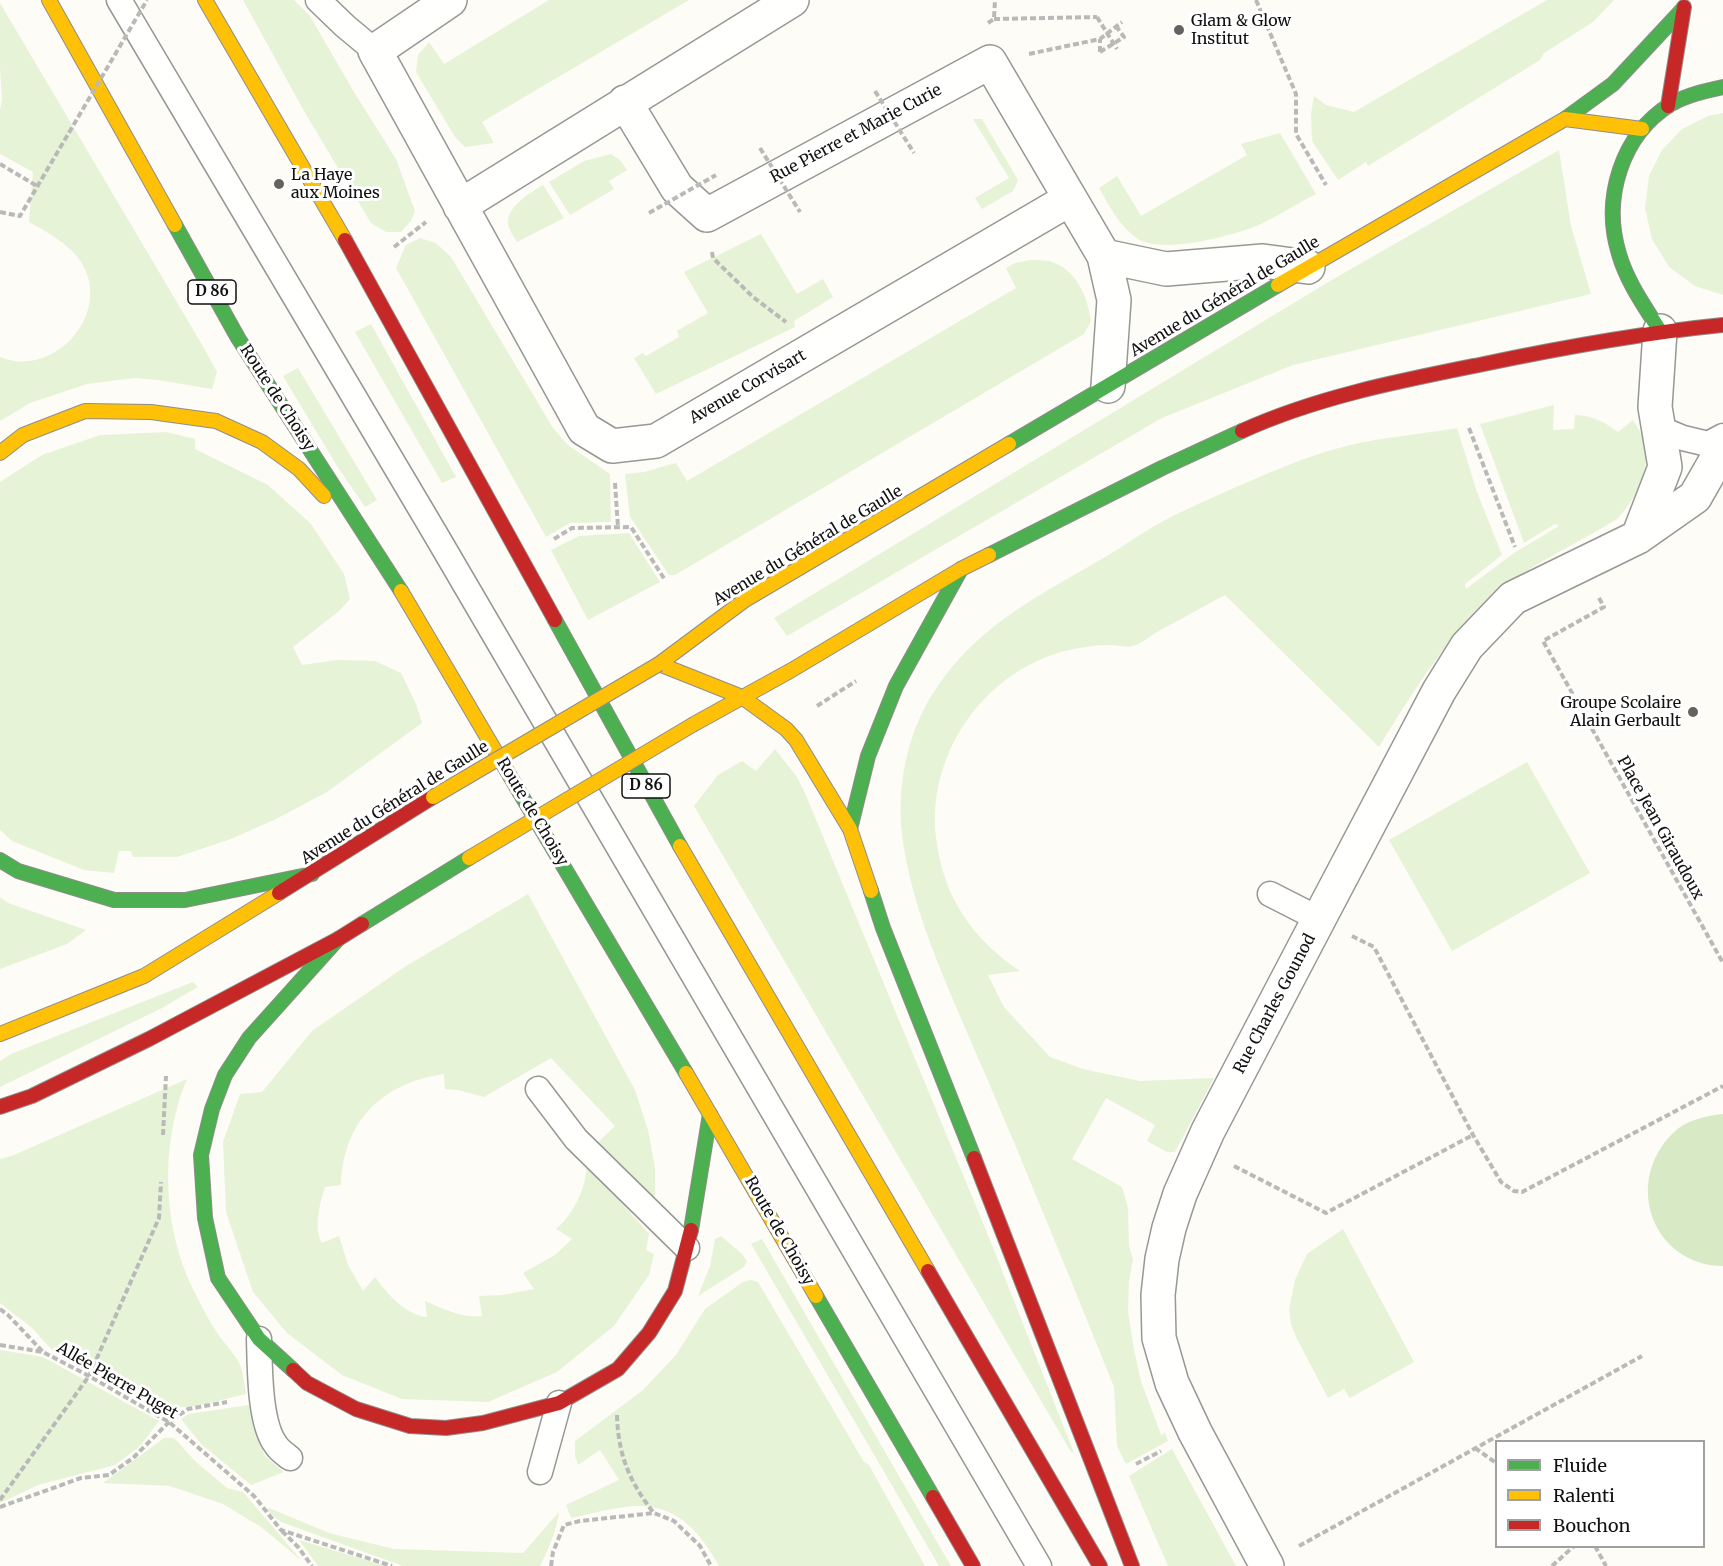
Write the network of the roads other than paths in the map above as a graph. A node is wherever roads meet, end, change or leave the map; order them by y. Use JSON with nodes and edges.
{"nodes":[{"id":1,"x":49,"y":0,"type":"edge"},
{"id":2,"x":119,"y":0,"type":"edge"},
{"id":3,"x":205,"y":0,"type":"edge"},
{"id":4,"x":318,"y":0,"type":"edge"},
{"id":5,"x":450,"y":0,"type":"edge"},
{"id":6,"x":792,"y":0,"type":"edge"},
{"id":7,"x":1685,"y":5,"type":"edge"},
{"id":8,"x":375,"y":51,"type":"junction"},
{"id":9,"x":1723,"y":87,"type":"edge"},
{"id":10,"x":625,"y":102,"type":"junction"},
{"id":11,"x":1668,"y":106,"type":"junction"},
{"id":12,"x":1565,"y":119,"type":"junction"},
{"id":13,"x":1642,"y":129,"type":"junction"},
{"id":14,"x":1070,"y":199,"type":"junction"},
{"id":15,"x":460,"y":206,"type":"junction"},
{"id":16,"x":1104,"y":256,"type":"junction"},
{"id":17,"x":1308,"y":267,"type":"junction"},
{"id":18,"x":1723,"y":325,"type":"edge"},
{"id":19,"x":1660,"y":331,"type":"junction"},
{"id":20,"x":1108,"y":386,"type":"junction"},
{"id":21,"x":1659,"y":428,"type":"junction"},
{"id":22,"x":1723,"y":436,"type":"edge"},
{"id":23,"x":1723,"y":449,"type":"edge"},
{"id":24,"x":0,"y":453,"type":"edge"},
{"id":25,"x":1638,"y":537,"type":"junction"},
{"id":26,"x":961,"y":569,"type":"junction"},
{"id":27,"x":392,"y":575,"type":"junction"},
{"id":28,"x":659,"y":664,"type":"junction"},
{"id":29,"x":742,"y":697,"type":"junction"},
{"id":30,"x":850,"y":829,"type":"junction"},
{"id":31,"x":0,"y":860,"type":"edge"},
{"id":32,"x":312,"y":874,"type":"junction"},
{"id":33,"x":1270,"y":894,"type":"dead end"},
{"id":34,"x":1319,"y":919,"type":"junction"},
{"id":35,"x":338,"y":939,"type":"junction"},
{"id":36,"x":0,"y":1034,"type":"edge"},
{"id":37,"x":538,"y":1089,"type":"dead end"},
{"id":38,"x":0,"y":1107,"type":"edge"},
{"id":39,"x":710,"y":1114,"type":"junction"},
{"id":40,"x":687,"y":1248,"type":"junction"},
{"id":41,"x":259,"y":1339,"type":"junction"},
{"id":42,"x":559,"y":1403,"type":"junction"},
{"id":43,"x":290,"y":1458,"type":"dead end"},
{"id":44,"x":540,"y":1472,"type":"dead end"},
{"id":45,"x":1278,"y":1559,"type":"edge"},
{"id":46,"x":973,"y":1566,"type":"edge"},
{"id":47,"x":1039,"y":1566,"type":"edge"},
{"id":48,"x":1100,"y":1566,"type":"edge"},
{"id":49,"x":1132,"y":1566,"type":"edge"}],
"edges":[{"from":1,"to":27,"type":"main road","name":"Route de Choisy","number":"D 86"},
{"from":2,"to":47,"type":"lane"},
{"from":3,"to":48,"type":"main road","number":"D 86"},
{"from":4,"to":8,"type":"lane"},
{"from":5,"to":8,"type":"street"},
{"from":6,"to":10,"type":"street"},
{"from":7,"to":11,"type":"main road"},
{"from":7,"to":12,"type":"main road","name":"Avenue du Général de Gaulle"},
{"from":8,"to":15,"type":"street","name":"Avenue Corvisart"},
{"from":9,"to":11,"type":"main road"},
{"from":10,"to":14,"type":"street","name":"Rue Pierre et Marie Curie"},
{"from":10,"to":15,"type":"street"},
{"from":11,"to":13,"type":"main road"},
{"from":12,"to":13,"type":"main road"},
{"from":12,"to":17,"type":"main road","name":"Avenue du Général de Gaulle"},
{"from":13,"to":19,"type":"main road"},
{"from":14,"to":15,"type":"street","name":"Avenue Corvisart"},
{"from":14,"to":16,"type":"street"},
{"from":16,"to":17,"type":"street"},
{"from":16,"to":20,"type":"street"},
{"from":17,"to":20,"type":"main road","name":"Avenue du Général de Gaulle"},
{"from":18,"to":19,"type":"main road"},
{"from":19,"to":21,"type":"street"},
{"from":19,"to":26,"type":"main road"},
{"from":20,"to":28,"type":"main road","name":"Avenue du Général de Gaulle"},
{"from":21,"to":22,"type":"lane"},
{"from":21,"to":25,"type":"street"},
{"from":23,"to":25,"type":"street","name":"Rue Charles Gounod"},
{"from":24,"to":27,"type":"main road"},
{"from":25,"to":34,"type":"street","name":"Rue Charles Gounod"},
{"from":26,"to":29,"type":"main road"},
{"from":26,"to":30,"type":"main road"},
{"from":27,"to":39,"type":"main road","name":"Route de Choisy","number":"D 86"},
{"from":28,"to":29,"type":"main road"},
{"from":28,"to":32,"type":"main road","name":"Avenue du Général de Gaulle","bridge":true},
{"from":29,"to":30,"type":"main road"},
{"from":29,"to":35,"type":"main road","bridge":true},
{"from":30,"to":49,"type":"main road"},
{"from":31,"to":32,"type":"main road"},
{"from":32,"to":36,"type":"main road","name":"Avenue du Général de Gaulle"},
{"from":33,"to":34,"type":"lane"},
{"from":34,"to":45,"type":"street","name":"Rue Charles Gounod"},
{"from":35,"to":38,"type":"main road"},
{"from":35,"to":41,"type":"main road"},
{"from":37,"to":40,"type":"lane"},
{"from":39,"to":40,"type":"main road"},
{"from":39,"to":46,"type":"main road","name":"Route de Choisy","number":"D 86"},
{"from":40,"to":42,"type":"main road"},
{"from":41,"to":42,"type":"main road"},
{"from":41,"to":43,"type":"lane"},
{"from":42,"to":44,"type":"lane"}]}
